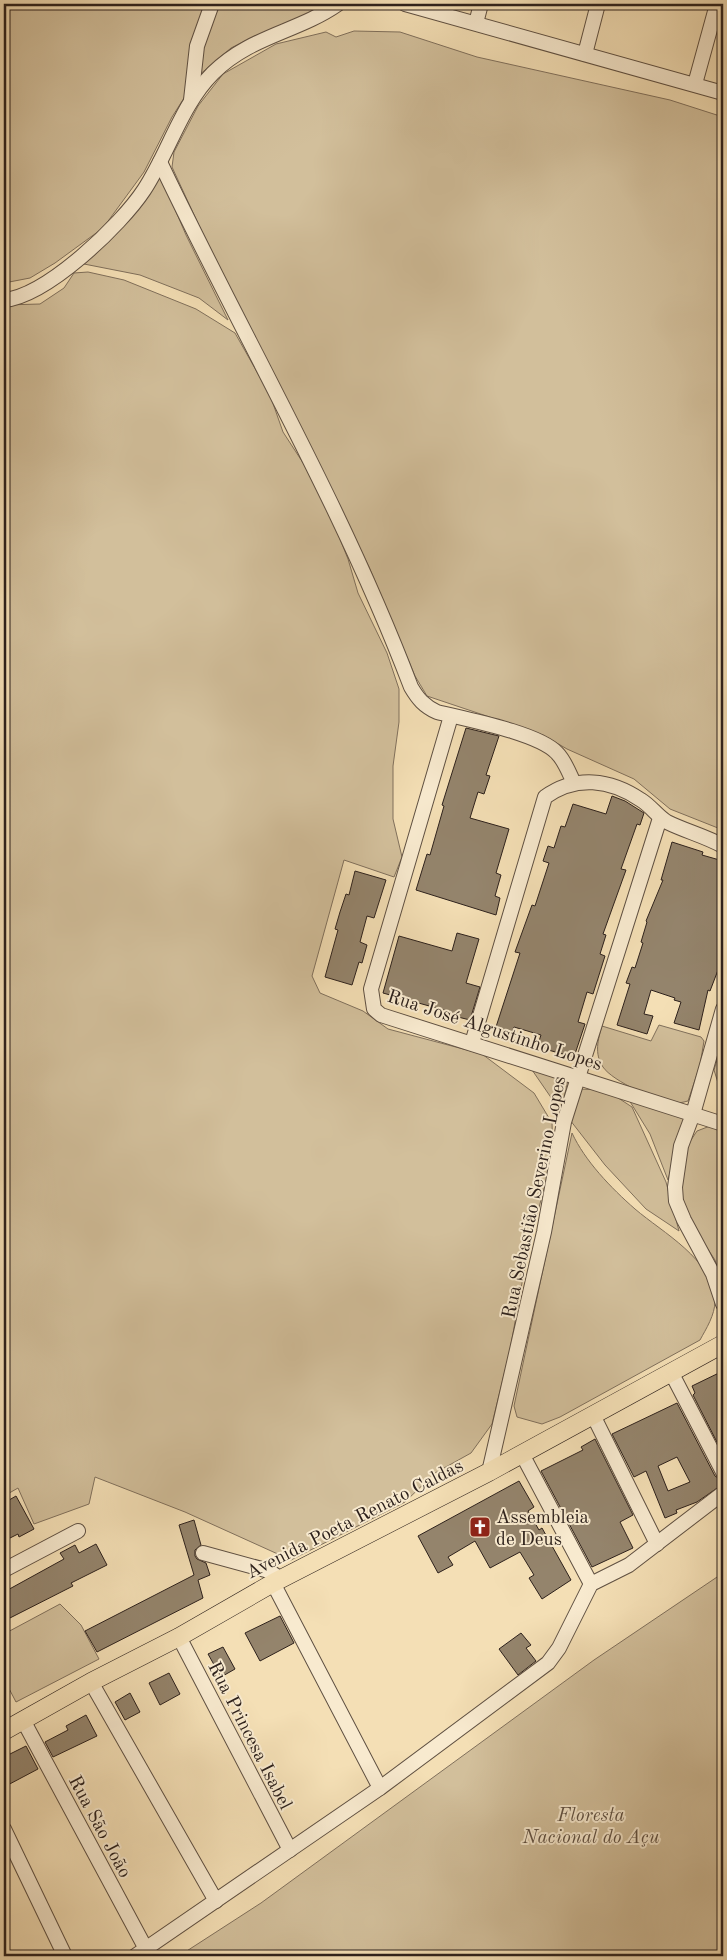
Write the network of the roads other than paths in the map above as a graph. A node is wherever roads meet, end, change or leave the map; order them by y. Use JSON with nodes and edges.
{"nodes":[{"id":1,"x":212,"y":4,"type":"edge"},
{"id":2,"x":338,"y":4,"type":"edge"},
{"id":3,"x":405,"y":4,"type":"edge"},
{"id":4,"x":481,"y":4,"type":"edge"},
{"id":5,"x":598,"y":4,"type":"edge"},
{"id":6,"x":717,"y":4,"type":"edge"},
{"id":7,"x":476,"y":23,"type":"junction"},
{"id":8,"x":585,"y":54,"type":"junction"},
{"id":9,"x":695,"y":84,"type":"junction"},
{"id":10,"x":723,"y":92,"type":"edge"},
{"id":11,"x":191,"y":101,"type":"junction"},
{"id":12,"x":160,"y":162,"type":"junction"},
{"id":13,"x":4,"y":300,"type":"edge"},
{"id":14,"x":451,"y":716,"type":"junction"},
{"id":15,"x":574,"y":783,"type":"junction"},
{"id":16,"x":660,"y":818,"type":"junction"},
{"id":17,"x":723,"y":846,"type":"edge"},
{"id":18,"x":723,"y":1009,"type":"edge"},
{"id":19,"x":472,"y":1043,"type":"junction"},
{"id":20,"x":577,"y":1077,"type":"junction"},
{"id":21,"x":693,"y":1114,"type":"junction"},
{"id":22,"x":723,"y":1124,"type":"edge"},
{"id":23,"x":723,"y":1304,"type":"edge"},
{"id":24,"x":723,"y":1344,"type":"edge"},
{"id":25,"x":671,"y":1372,"type":"junction"},
{"id":26,"x":593,"y":1415,"type":"junction"},
{"id":27,"x":522,"y":1454,"type":"junction"},
{"id":28,"x":489,"y":1472,"type":"junction"},
{"id":29,"x":723,"y":1472,"type":"edge"},
{"id":30,"x":723,"y":1493,"type":"edge"},
{"id":31,"x":78,"y":1531,"type":"dead end"},
{"id":32,"x":657,"y":1544,"type":"junction"},
{"id":33,"x":204,"y":1553,"type":"dead end"},
{"id":34,"x":4,"y":1570,"type":"edge"},
{"id":35,"x":277,"y":1581,"type":"junction"},
{"id":36,"x":591,"y":1584,"type":"junction"},
{"id":37,"x":179,"y":1637,"type":"junction"},
{"id":38,"x":91,"y":1682,"type":"junction"},
{"id":39,"x":23,"y":1720,"type":"junction"},
{"id":40,"x":4,"y":1731,"type":"edge"},
{"id":41,"x":380,"y":1788,"type":"junction"},
{"id":42,"x":4,"y":1829,"type":"edge"},
{"id":43,"x":290,"y":1850,"type":"junction"},
{"id":44,"x":216,"y":1901,"type":"junction"},
{"id":45,"x":141,"y":1953,"type":"edge"},
{"id":46,"x":65,"y":1956,"type":"edge"}],
"edges":[{"from":1,"to":11,"type":"street"},
{"from":2,"to":11,"type":"street"},
{"from":3,"to":7,"type":"street"},
{"from":4,"to":7,"type":"street"},
{"from":5,"to":8,"type":"street"},
{"from":6,"to":9,"type":"street"},
{"from":7,"to":8,"type":"street"},
{"from":8,"to":9,"type":"street"},
{"from":9,"to":10,"type":"street"},
{"from":11,"to":12,"type":"street"},
{"from":12,"to":13,"type":"street"},
{"from":12,"to":14,"type":"street"},
{"from":14,"to":15,"type":"street"},
{"from":14,"to":19,"type":"street","name":"Rua José Algustinho Lopes"},
{"from":15,"to":16,"type":"street"},
{"from":15,"to":19,"type":"street"},
{"from":16,"to":17,"type":"street"},
{"from":16,"to":20,"type":"street","name":"Rua Sebastião Severino Lopes"},
{"from":18,"to":21,"type":"street"},
{"from":19,"to":20,"type":"street","name":"Rua José Algustinho Lopes"},
{"from":20,"to":21,"type":"street","name":"Rua José Algustinho Lopes"},
{"from":20,"to":28,"type":"street","name":"Rua Sebastião Severino Lopes"},
{"from":21,"to":22,"type":"street","name":"Rua José Algustinho Lopes"},
{"from":21,"to":23,"type":"street"},
{"from":24,"to":25,"type":"main road","name":"Avenida Poeta Renato Caldas"},
{"from":25,"to":26,"type":"main road","name":"Avenida Poeta Renato Caldas"},
{"from":25,"to":29,"type":"street"},
{"from":26,"to":27,"type":"main road","name":"Avenida Poeta Renato Caldas"},
{"from":26,"to":32,"type":"street"},
{"from":27,"to":28,"type":"main road","name":"Avenida Poeta Renato Caldas"},
{"from":27,"to":36,"type":"street"},
{"from":28,"to":35,"type":"main road","name":"Avenida Poeta Renato Caldas"},
{"from":30,"to":32,"type":"street"},
{"from":31,"to":34,"type":"street"},
{"from":32,"to":36,"type":"street"},
{"from":33,"to":35,"type":"street"},
{"from":35,"to":37,"type":"main road","name":"Avenida Poeta Renato Caldas"},
{"from":35,"to":41,"type":"street"},
{"from":36,"to":41,"type":"street"},
{"from":37,"to":38,"type":"main road","name":"Avenida Poeta Renato Caldas"},
{"from":37,"to":43,"type":"street","name":"Rua Princesa Isabel"},
{"from":38,"to":39,"type":"main road","name":"Avenida Poeta Renato Caldas"},
{"from":38,"to":44,"type":"street"},
{"from":39,"to":40,"type":"main road","name":"Avenida Poeta Renato Caldas"},
{"from":39,"to":45,"type":"street","name":"Rua São João"},
{"from":41,"to":43,"type":"street"},
{"from":42,"to":46,"type":"street"},
{"from":43,"to":44,"type":"street"},
{"from":44,"to":45,"type":"street"}]}
